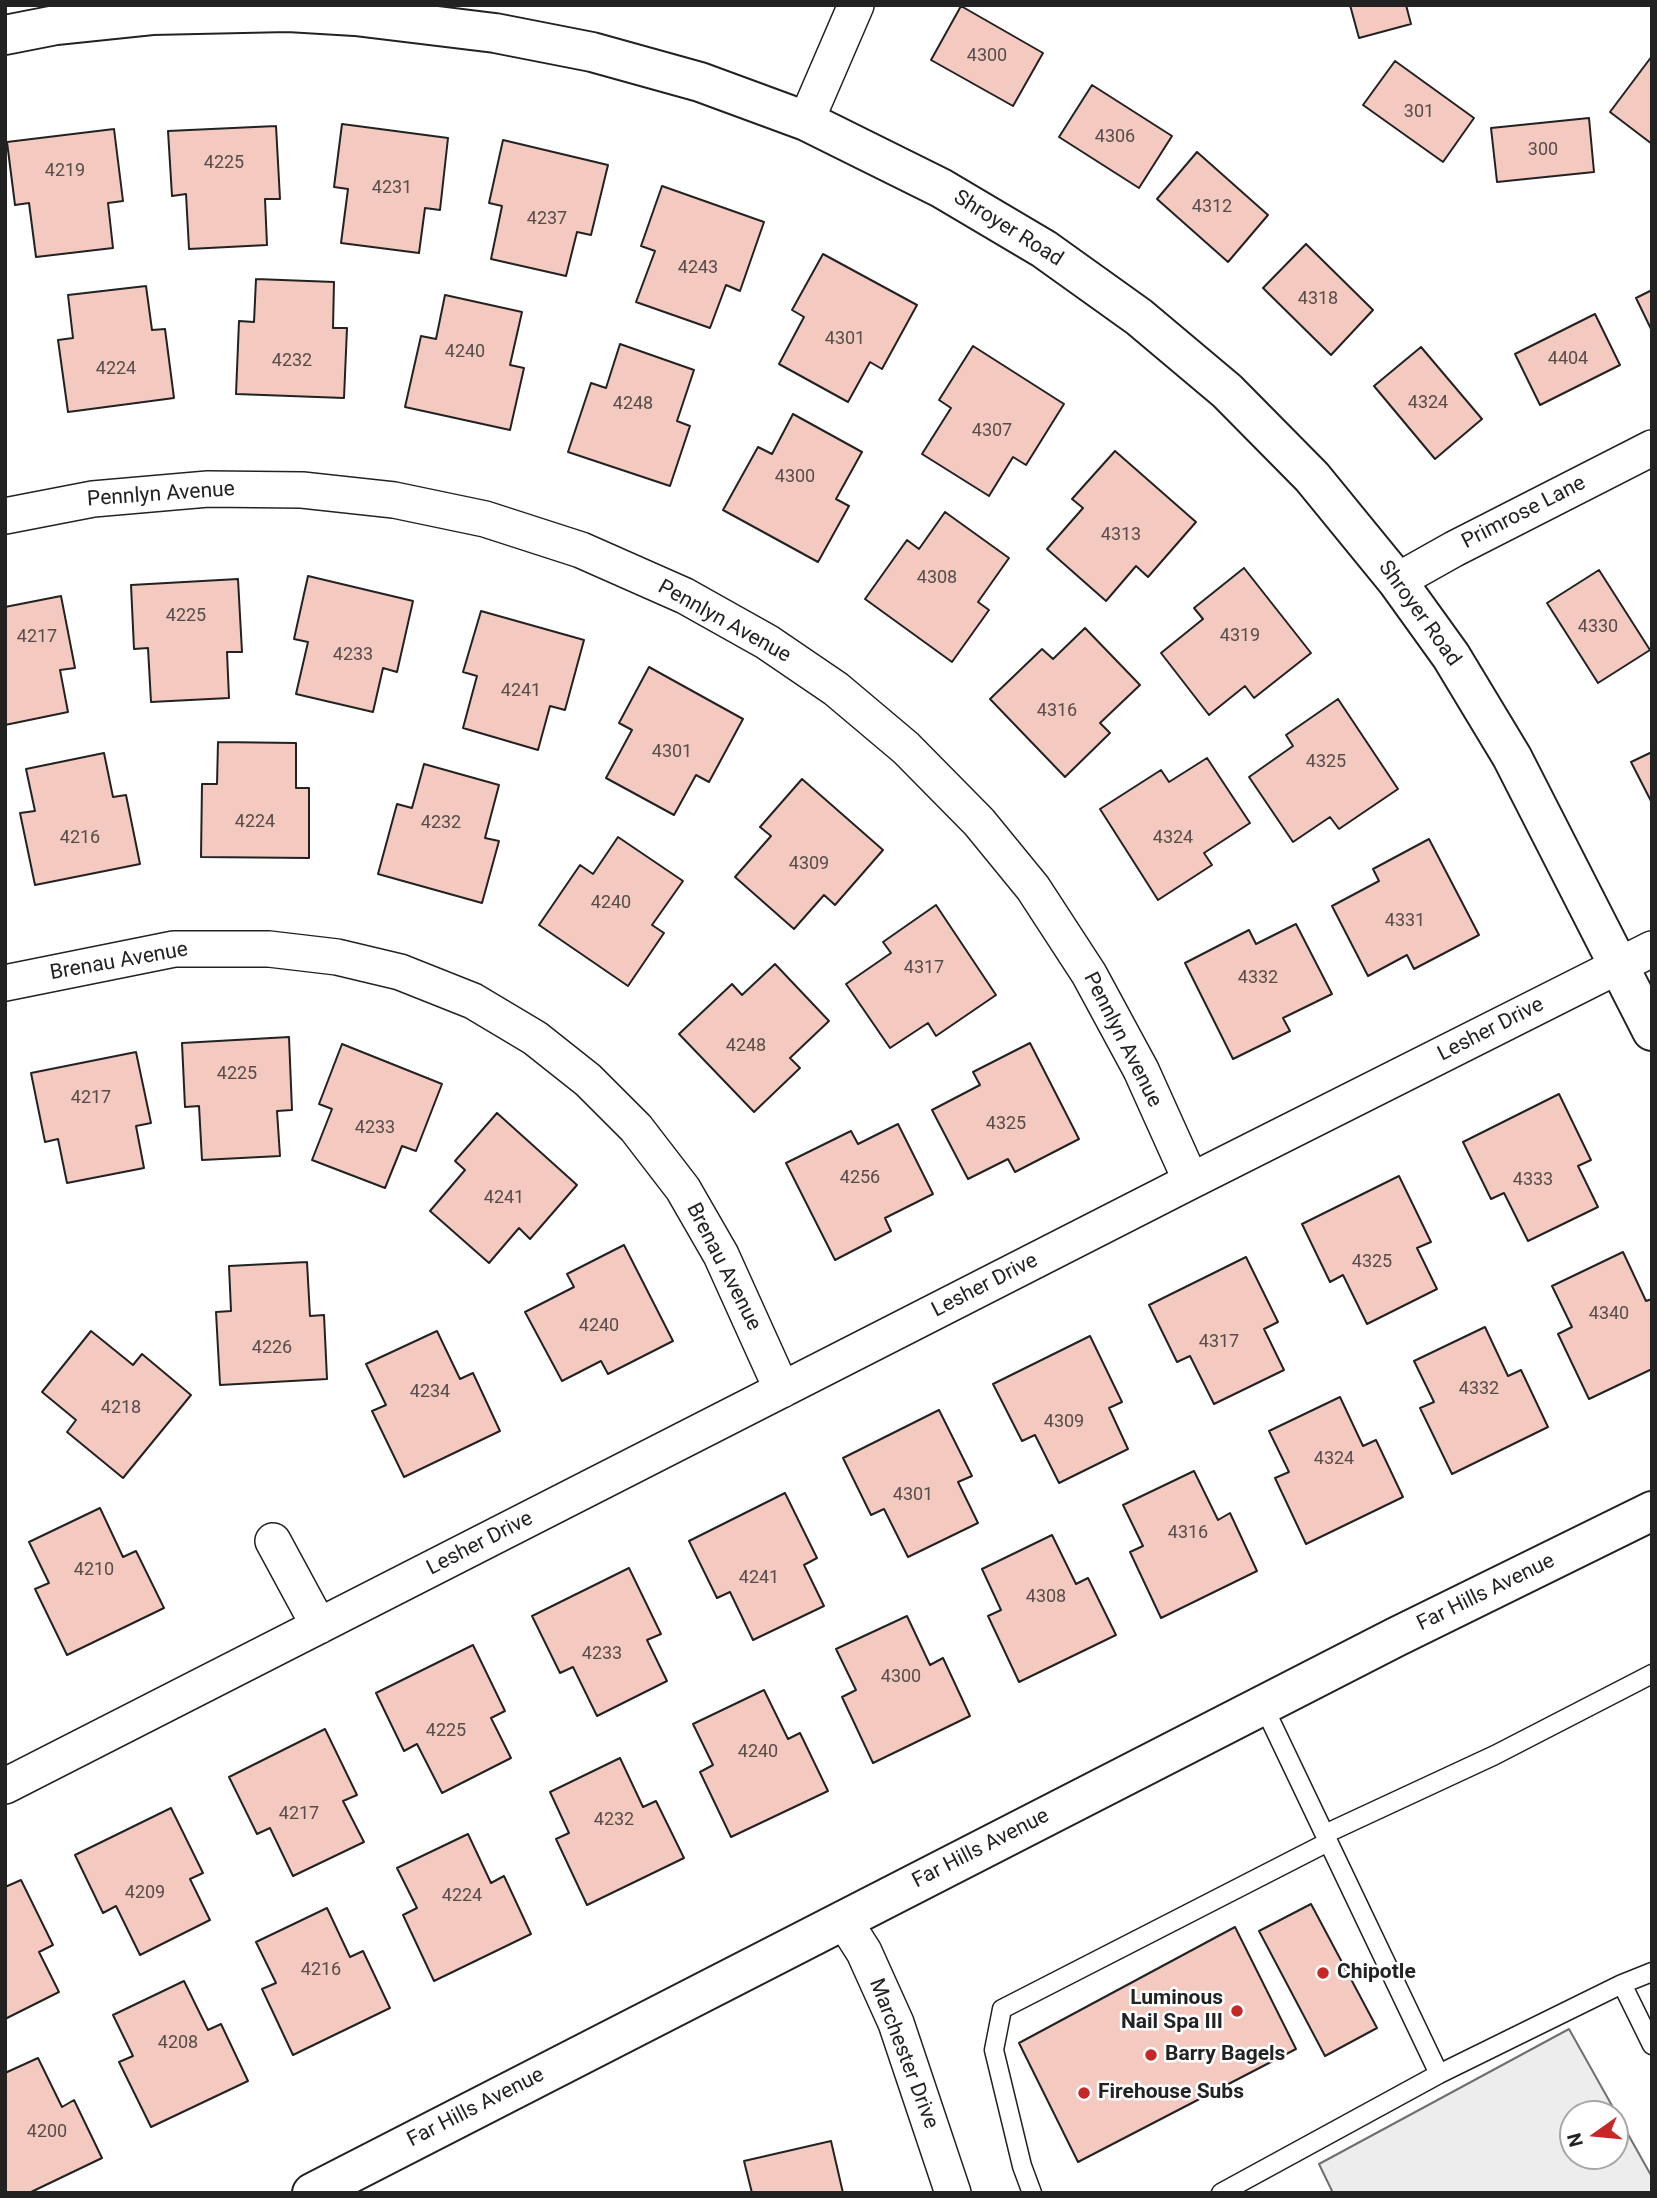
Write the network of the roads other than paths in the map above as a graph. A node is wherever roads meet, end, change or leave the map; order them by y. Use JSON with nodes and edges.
{"nodes":[{"id":1,"x":856,"y":5,"type":"edge"},
{"id":2,"x":289,"y":9,"type":"edge"},
{"id":3,"x":98,"y":13,"type":"edge"},
{"id":4,"x":5,"y":35,"type":"edge"},
{"id":5,"x":806,"y":121,"type":"junction"},
{"id":6,"x":1652,"y":448,"type":"edge"},
{"id":7,"x":5,"y":516,"type":"edge"},
{"id":8,"x":1397,"y":581,"type":"junction"},
{"id":9,"x":1635,"y":958,"type":"edge"},
{"id":10,"x":5,"y":983,"type":"edge"},
{"id":11,"x":1652,"y":1031,"type":"edge"},
{"id":12,"x":1191,"y":1181,"type":"junction"},
{"id":13,"x":782,"y":1390,"type":"junction"},
{"id":14,"x":1652,"y":1511,"type":"edge"},
{"id":15,"x":273,"y":1541,"type":"dead end"},
{"id":16,"x":319,"y":1626,"type":"junction"},
{"id":17,"x":1652,"y":1674,"type":"edge"},
{"id":18,"x":1263,"y":1705,"type":"junction"},
{"id":19,"x":5,"y":1786,"type":"edge"},
{"id":20,"x":1326,"y":1838,"type":"junction"},
{"id":21,"x":843,"y":1919,"type":"junction"},
{"id":22,"x":1652,"y":1972,"type":"edge"},
{"id":23,"x":1622,"y":1984,"type":"junction"},
{"id":24,"x":1652,"y":2045,"type":"edge"},
{"id":25,"x":1439,"y":2074,"type":"junction"},
{"id":26,"x":1239,"y":2188,"type":"edge"},
{"id":27,"x":312,"y":2193,"type":"edge"},
{"id":28,"x":953,"y":2193,"type":"edge"},
{"id":29,"x":1032,"y":2193,"type":"edge"},
{"id":30,"x":1221,"y":2193,"type":"edge"}],
"edges":[{"from":1,"to":5,"type":"street"},
{"from":2,"to":3,"type":"street","name":"Shroyer Road"},
{"from":2,"to":5,"type":"street","name":"Shroyer Road"},
{"from":3,"to":4,"type":"street","name":"Shroyer Road"},
{"from":5,"to":8,"type":"street","name":"Shroyer Road"},
{"from":6,"to":8,"type":"street","name":"Primrose Lane"},
{"from":7,"to":12,"type":"street","name":"Pennlyn Avenue"},
{"from":8,"to":9,"type":"street","name":"Shroyer Road"},
{"from":9,"to":11,"type":"street","name":"Shroyer Road"},
{"from":9,"to":12,"type":"street","name":"Lesher Drive"},
{"from":10,"to":13,"type":"street","name":"Brenau Avenue"},
{"from":12,"to":13,"type":"street","name":"Lesher Drive"},
{"from":13,"to":16,"type":"street","name":"Lesher Drive"},
{"from":14,"to":18,"type":"street","name":"Far Hills Avenue"},
{"from":15,"to":16,"type":"street"},
{"from":16,"to":19,"type":"street","name":"Lesher Drive"},
{"from":17,"to":20,"type":"lane"},
{"from":18,"to":20,"type":"lane"},
{"from":18,"to":21,"type":"street","name":"Far Hills Avenue"},
{"from":20,"to":25,"type":"lane"},
{"from":20,"to":29,"type":"lane"},
{"from":21,"to":27,"type":"street","name":"Far Hills Avenue"},
{"from":21,"to":28,"type":"street","name":"Marchester Drive"},
{"from":22,"to":23,"type":"lane"},
{"from":23,"to":24,"type":"lane"},
{"from":23,"to":25,"type":"lane"},
{"from":25,"to":26,"type":"lane"},
{"from":26,"to":30,"type":"lane"}]}
